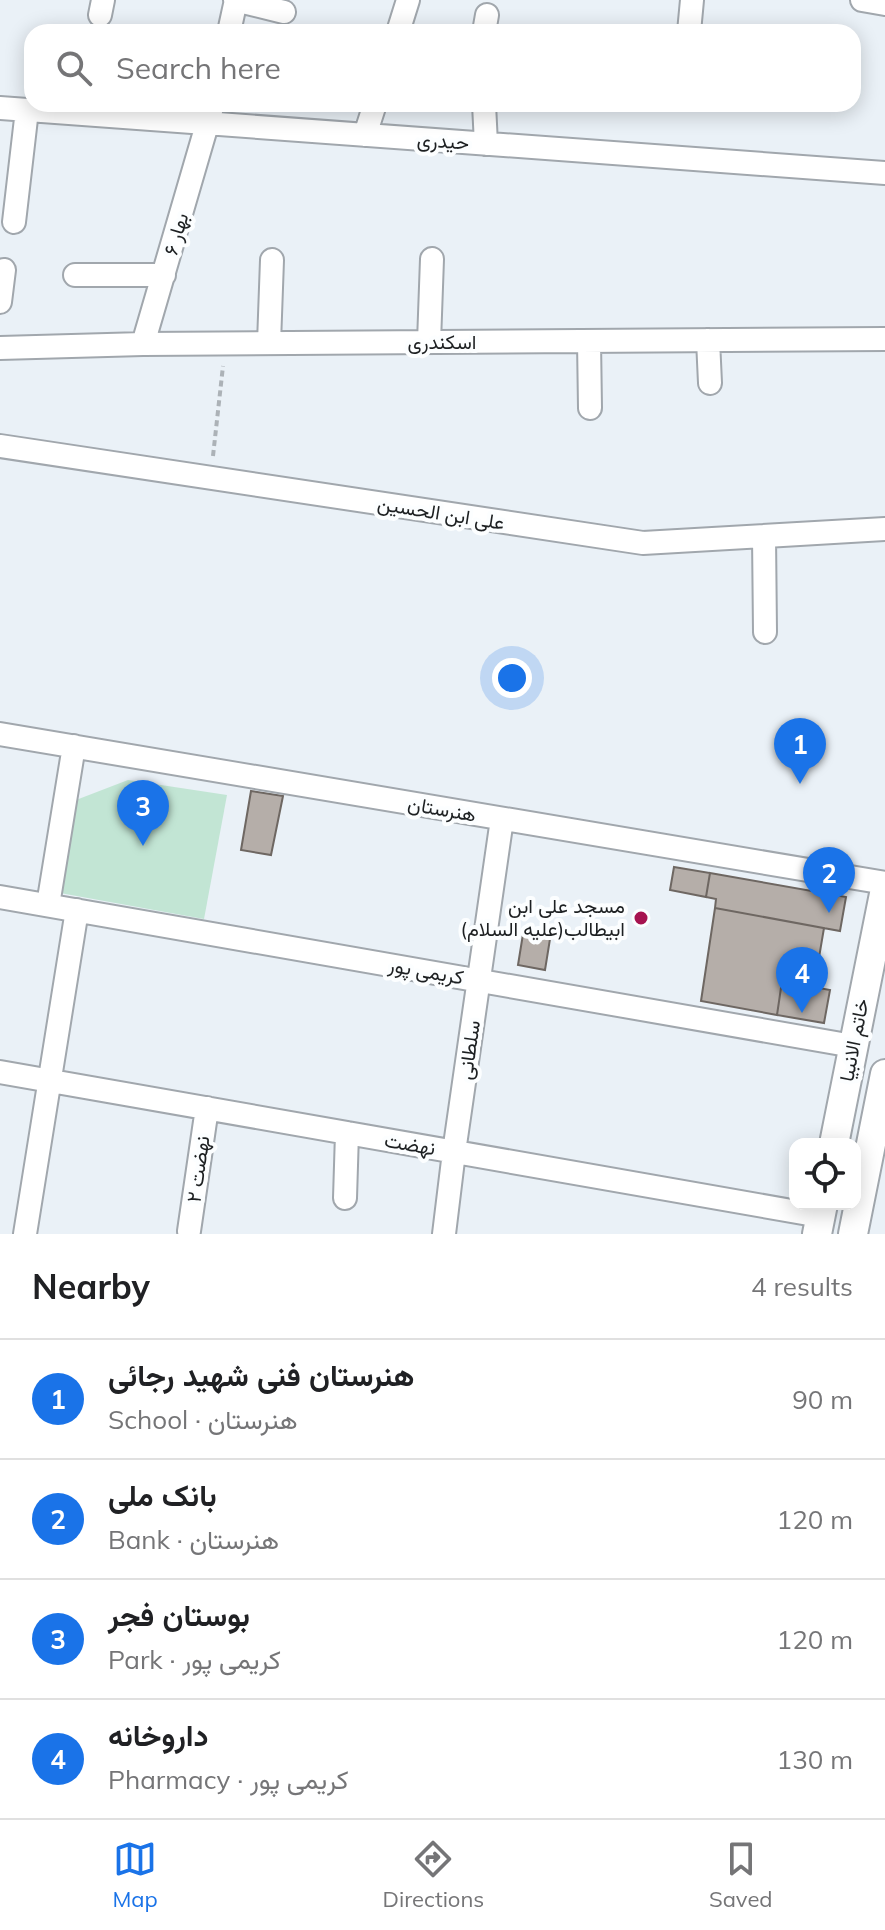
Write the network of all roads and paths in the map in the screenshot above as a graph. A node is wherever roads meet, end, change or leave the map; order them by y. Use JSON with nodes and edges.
{"nodes":[{"id":1,"x":236,"y":0,"type":"edge"},
{"id":2,"x":407,"y":0,"type":"edge"},
{"id":3,"x":692,"y":0,"type":"edge"},
{"id":4,"x":862,"y":0,"type":"edge"},
{"id":5,"x":885,"y":4,"type":"edge"},
{"id":6,"x":284,"y":12,"type":"dead end"},
{"id":7,"x":231,"y":24,"type":"edge"},
{"id":8,"x":400,"y":24,"type":"edge"},
{"id":9,"x":690,"y":24,"type":"edge"},
{"id":10,"x":0,"y":108,"type":"edge"},
{"id":11,"x":24,"y":110,"type":"edge"},
{"id":12,"x":27,"y":112,"type":"edge"},
{"id":13,"x":119,"y":112,"type":"edge"},
{"id":14,"x":372,"y":112,"type":"edge"},
{"id":15,"x":484,"y":112,"type":"edge"},
{"id":16,"x":211,"y":114,"type":"edge"},
{"id":17,"x":365,"y":135,"type":"junction"},
{"id":18,"x":486,"y":144,"type":"junction"},
{"id":19,"x":885,"y":173,"type":"edge"},
{"id":20,"x":14,"y":222,"type":"dead end"},
{"id":21,"x":432,"y":259,"type":"dead end"},
{"id":22,"x":272,"y":260,"type":"dead end"},
{"id":23,"x":4,"y":270,"type":"dead end"},
{"id":24,"x":75,"y":275,"type":"dead end"},
{"id":25,"x":164,"y":275,"type":"junction"},
{"id":26,"x":0,"y":302,"type":"edge"},
{"id":27,"x":885,"y":339,"type":"edge"},
{"id":28,"x":708,"y":340,"type":"junction"},
{"id":29,"x":589,"y":341,"type":"junction"},
{"id":30,"x":429,"y":342,"type":"junction"},
{"id":31,"x":225,"y":343,"type":"junction"},
{"id":32,"x":269,"y":343,"type":"junction"},
{"id":33,"x":143,"y":344,"type":"junction"},
{"id":34,"x":0,"y":348,"type":"edge"},
{"id":35,"x":710,"y":383,"type":"dead end"},
{"id":36,"x":590,"y":408,"type":"dead end"},
{"id":37,"x":0,"y":446,"type":"edge"},
{"id":38,"x":210,"y":478,"type":"junction"},
{"id":39,"x":885,"y":529,"type":"edge"},
{"id":40,"x":764,"y":536,"type":"junction"},
{"id":41,"x":765,"y":632,"type":"dead end"},
{"id":42,"x":0,"y":734,"type":"edge"},
{"id":43,"x":74,"y":746,"type":"junction"},
{"id":44,"x":502,"y":819,"type":"junction"},
{"id":45,"x":885,"y":886,"type":"edge"},
{"id":46,"x":0,"y":897,"type":"edge"},
{"id":47,"x":48,"y":905,"type":"junction"},
{"id":48,"x":77,"y":910,"type":"junction"},
{"id":49,"x":478,"y":980,"type":"junction"},
{"id":50,"x":853,"y":1046,"type":"junction"},
{"id":51,"x":0,"y":1072,"type":"edge"},
{"id":52,"x":49,"y":1080,"type":"junction"},
{"id":53,"x":883,"y":1092,"type":"edge"},
{"id":54,"x":207,"y":1108,"type":"junction"},
{"id":55,"x":347,"y":1133,"type":"junction"},
{"id":56,"x":835,"y":1138,"type":"edge"},
{"id":57,"x":454,"y":1152,"type":"junction"},
{"id":58,"x":345,"y":1198,"type":"dead end"},
{"id":59,"x":820,"y":1218,"type":"edge"},
{"id":60,"x":189,"y":1231,"type":"dead end"},
{"id":61,"x":25,"y":1234,"type":"edge"},
{"id":62,"x":444,"y":1234,"type":"edge"},
{"id":63,"x":853,"y":1234,"type":"edge"}],
"edges":[{"from":1,"to":6,"type":"street"},
{"from":1,"to":7,"type":"street"},
{"from":2,"to":8,"type":"street"},
{"from":3,"to":9,"type":"street"},
{"from":4,"to":5,"type":"street"},
{"from":10,"to":11,"type":"street","name":"حیدری"},
{"from":12,"to":20,"type":"street"},
{"from":13,"to":16,"type":"street","name":"حیدری"},
{"from":14,"to":17,"type":"street"},
{"from":15,"to":18,"type":"street"},
{"from":16,"to":17,"type":"street","name":"حیدری"},
{"from":16,"to":25,"type":"street","name":"بهار ۶"},
{"from":17,"to":18,"type":"street","name":"حیدری"},
{"from":18,"to":19,"type":"street","name":"حیدری"},
{"from":21,"to":30,"type":"street"},
{"from":22,"to":32,"type":"street"},
{"from":23,"to":26,"type":"street"},
{"from":24,"to":25,"type":"street"},
{"from":25,"to":33,"type":"street","name":"بهار ۶"},
{"from":27,"to":28,"type":"street","name":"اسکندری"},
{"from":28,"to":29,"type":"street","name":"اسکندری"},
{"from":28,"to":35,"type":"street"},
{"from":29,"to":30,"type":"street","name":"اسکندری"},
{"from":29,"to":36,"type":"street"},
{"from":30,"to":32,"type":"street","name":"اسکندری"},
{"from":31,"to":32,"type":"street","name":"اسکندری"},
{"from":31,"to":33,"type":"street","name":"اسکندری"},
{"from":31,"to":38,"type":"path"},
{"from":33,"to":34,"type":"street","name":"اسکندری"},
{"from":37,"to":38,"type":"street","name":"علی ابن الحسین"},
{"from":38,"to":40,"type":"street","name":"علی ابن الحسین"},
{"from":39,"to":40,"type":"street","name":"علی ابن الحسین"},
{"from":40,"to":41,"type":"street"},
{"from":42,"to":43,"type":"street","name":"هنرستان"},
{"from":43,"to":44,"type":"street","name":"هنرستان"},
{"from":43,"to":47,"type":"street"},
{"from":44,"to":45,"type":"street","name":"هنرستان"},
{"from":44,"to":49,"type":"street","name":"سلطانی"},
{"from":45,"to":50,"type":"main road","name":"خاتم الانبیا"},
{"from":46,"to":47,"type":"street","name":"کریمی پور"},
{"from":47,"to":48,"type":"street","name":"کریمی پور"},
{"from":48,"to":49,"type":"street","name":"کریمی پور"},
{"from":48,"to":52,"type":"street"},
{"from":49,"to":50,"type":"street","name":"کریمی پور"},
{"from":49,"to":57,"type":"street","name":"سلطانی"},
{"from":50,"to":56,"type":"main road","name":"خاتم الانبیا"},
{"from":51,"to":52,"type":"street","name":"نهضت"},
{"from":52,"to":54,"type":"street","name":"نهضت"},
{"from":52,"to":61,"type":"street"},
{"from":53,"to":63,"type":"main road","name":"خاتم الانبیا"},
{"from":54,"to":55,"type":"street","name":"نهضت"},
{"from":54,"to":60,"type":"street","name":"نهضت ۲"},
{"from":55,"to":57,"type":"street","name":"نهضت"},
{"from":55,"to":58,"type":"street"},
{"from":57,"to":59,"type":"street","name":"نهضت"},
{"from":57,"to":62,"type":"street","name":"سلطانی"}]}
